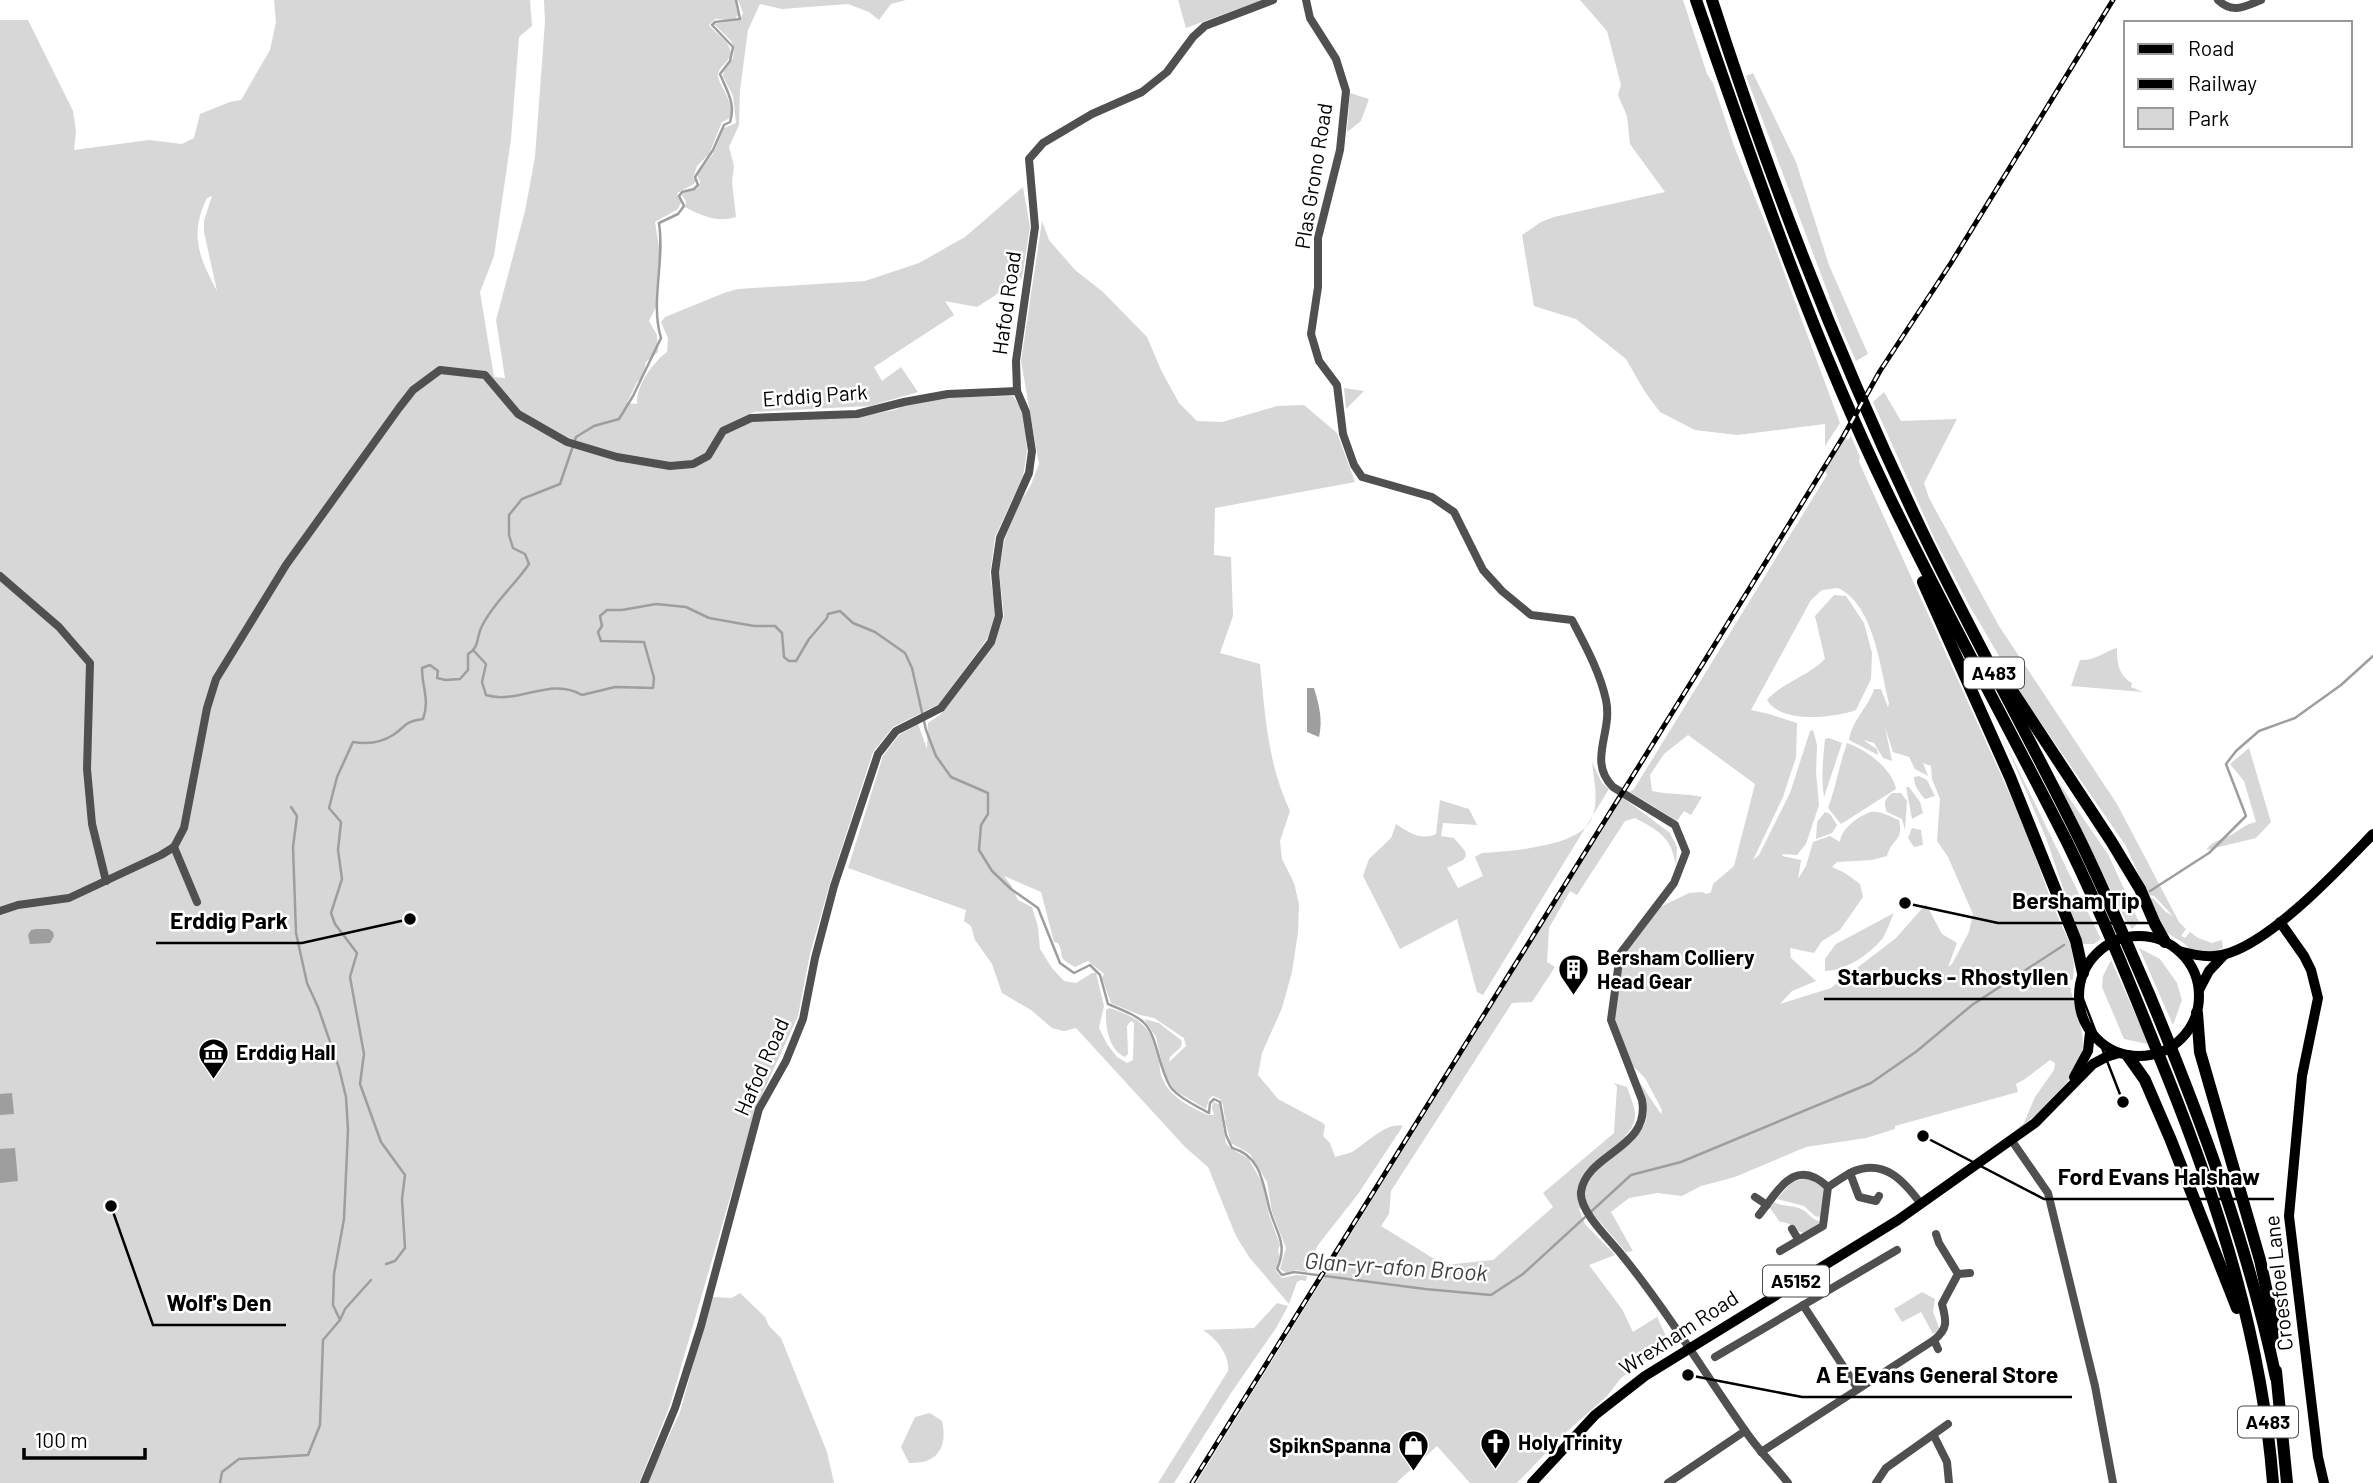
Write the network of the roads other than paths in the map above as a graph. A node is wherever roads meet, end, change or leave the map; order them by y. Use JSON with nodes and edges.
{"nodes":[{"id":1,"x":1273,"y":0,"type":"edge"},
{"id":2,"x":1306,"y":0,"type":"edge"},
{"id":3,"x":1696,"y":0,"type":"edge"},
{"id":4,"x":1712,"y":0,"type":"edge"},
{"id":5,"x":2218,"y":0,"type":"edge"},
{"id":6,"x":2260,"y":0,"type":"edge"},
{"id":7,"x":1017,"y":391,"type":"junction"},
{"id":8,"x":1888,"y":493,"type":"junction"},
{"id":9,"x":0,"y":576,"type":"edge"},
{"id":10,"x":1958,"y":605,"type":"junction"},
{"id":11,"x":2373,"y":834,"type":"edge"},
{"id":12,"x":174,"y":847,"type":"junction"},
{"id":13,"x":106,"y":881,"type":"junction"},
{"id":14,"x":197,"y":902,"type":"dead end"},
{"id":15,"x":0,"y":911,"type":"edge"},
{"id":16,"x":2280,"y":922,"type":"junction"},
{"id":17,"x":2165,"y":942,"type":"junction"},
{"id":18,"x":2179,"y":951,"type":"junction"},
{"id":19,"x":2224,"y":955,"type":"junction"},
{"id":20,"x":2083,"y":973,"type":"junction"},
{"id":21,"x":2199,"y":990,"type":"junction"},
{"id":22,"x":2197,"y":1013,"type":"junction"},
{"id":23,"x":2090,"y":1032,"type":"junction"},
{"id":24,"x":2124,"y":1055,"type":"junction"},
{"id":25,"x":2068,"y":1089,"type":"junction"},
{"id":26,"x":2012,"y":1141,"type":"junction"},
{"id":27,"x":1850,"y":1173,"type":"junction"},
{"id":28,"x":1828,"y":1187,"type":"junction"},
{"id":29,"x":1755,"y":1196,"type":"dead end"},
{"id":30,"x":1879,"y":1196,"type":"dead end"},
{"id":31,"x":1922,"y":1204,"type":"junction"},
{"id":32,"x":1767,"y":1205,"type":"junction"},
{"id":33,"x":1759,"y":1215,"type":"dead end"},
{"id":34,"x":1792,"y":1229,"type":"dead end"},
{"id":35,"x":1798,"y":1239,"type":"junction"},
{"id":36,"x":1935,"y":1241,"type":"dead end"},
{"id":37,"x":1780,"y":1251,"type":"dead end"},
{"id":38,"x":1897,"y":1251,"type":"dead end"},
{"id":39,"x":1970,"y":1273,"type":"dead end"},
{"id":40,"x":1958,"y":1274,"type":"junction"},
{"id":41,"x":1803,"y":1305,"type":"junction"},
{"id":42,"x":1934,"y":1340,"type":"junction"},
{"id":43,"x":1690,"y":1349,"type":"junction"},
{"id":44,"x":1938,"y":1349,"type":"dead end"},
{"id":45,"x":1715,"y":1357,"type":"dead end"},
{"id":46,"x":2257,"y":1361,"type":"junction"},
{"id":47,"x":2276,"y":1378,"type":"junction"},
{"id":48,"x":1858,"y":1390,"type":"junction"},
{"id":49,"x":1948,"y":1424,"type":"dead end"},
{"id":50,"x":1745,"y":1431,"type":"junction"},
{"id":51,"x":1934,"y":1436,"type":"junction"},
{"id":52,"x":1761,"y":1452,"type":"junction"},
{"id":53,"x":1783,"y":1481,"type":"edge"},
{"id":54,"x":644,"y":1483,"type":"edge"},
{"id":55,"x":1532,"y":1483,"type":"edge"},
{"id":56,"x":1668,"y":1483,"type":"edge"},
{"id":57,"x":1876,"y":1483,"type":"edge"},
{"id":58,"x":1949,"y":1483,"type":"edge"},
{"id":59,"x":2113,"y":1483,"type":"edge"},
{"id":60,"x":2273,"y":1483,"type":"edge"},
{"id":61,"x":2287,"y":1483,"type":"edge"},
{"id":62,"x":2324,"y":1483,"type":"edge"}],
"edges":[{"from":1,"to":7,"type":"street","name":"Hafod Road"},
{"from":2,"to":43,"type":"street","name":"Plas Grono Road"},
{"from":3,"to":8,"type":"highway","number":"A483"},
{"from":4,"to":10,"type":"highway","number":"A483"},
{"from":5,"to":6,"type":"street"},
{"from":7,"to":12,"type":"street","name":"Erddig Park"},
{"from":7,"to":54,"type":"street","name":"Hafod Road"},
{"from":8,"to":20,"type":"highway"},
{"from":8,"to":46,"type":"highway","number":"A483"},
{"from":9,"to":13,"type":"street"},
{"from":10,"to":17,"type":"highway"},
{"from":10,"to":47,"type":"highway","number":"A483"},
{"from":11,"to":16,"type":"main road"},
{"from":12,"to":13,"type":"street"},
{"from":12,"to":14,"type":"street"},
{"from":13,"to":15,"type":"street"},
{"from":16,"to":19,"type":"main road"},
{"from":16,"to":62,"type":"main road","name":"Croesfoel Lane"},
{"from":17,"to":18,"type":"main road"},
{"from":17,"to":20,"type":"main road"},
{"from":18,"to":19,"type":"main road"},
{"from":18,"to":21,"type":"main road"},
{"from":19,"to":21,"type":"main road"},
{"from":20,"to":23,"type":"main road"},
{"from":21,"to":22,"type":"main road"},
{"from":22,"to":24,"type":"main road"},
{"from":22,"to":47,"type":"highway"},
{"from":23,"to":24,"type":"main road"},
{"from":23,"to":25,"type":"main road","name":"Wrexham Road","number":"A5152"},
{"from":24,"to":25,"type":"main road","name":"Wrexham Road","number":"A5152"},
{"from":24,"to":46,"type":"highway"},
{"from":25,"to":26,"type":"main road","name":"Wrexham Road","number":"A5152"},
{"from":26,"to":31,"type":"main road","name":"Wrexham Road","number":"A5152"},
{"from":26,"to":59,"type":"street"},
{"from":27,"to":28,"type":"street"},
{"from":27,"to":30,"type":"street"},
{"from":27,"to":31,"type":"street"},
{"from":28,"to":32,"type":"street"},
{"from":28,"to":35,"type":"street"},
{"from":29,"to":32,"type":"street"},
{"from":31,"to":43,"type":"main road","name":"Wrexham Road","number":"A5152"},
{"from":32,"to":33,"type":"street"},
{"from":34,"to":35,"type":"street"},
{"from":35,"to":37,"type":"street"},
{"from":36,"to":40,"type":"street"},
{"from":38,"to":41,"type":"street"},
{"from":39,"to":40,"type":"street"},
{"from":40,"to":42,"type":"street"},
{"from":41,"to":45,"type":"street"},
{"from":41,"to":48,"type":"street"},
{"from":42,"to":44,"type":"street"},
{"from":42,"to":48,"type":"street"},
{"from":43,"to":50,"type":"street","name":"Plas Grono Road"},
{"from":43,"to":55,"type":"main road","name":"Wrexham Road","number":"A5152"},
{"from":46,"to":60,"type":"highway","number":"A483"},
{"from":47,"to":61,"type":"highway","number":"A483"},
{"from":48,"to":52,"type":"street"},
{"from":49,"to":51,"type":"street"},
{"from":50,"to":52,"type":"street","name":"Plas Grono Road"},
{"from":50,"to":56,"type":"street"},
{"from":51,"to":57,"type":"street"},
{"from":51,"to":58,"type":"street"},
{"from":52,"to":53,"type":"street","name":"Plas Grono Road"}]}
